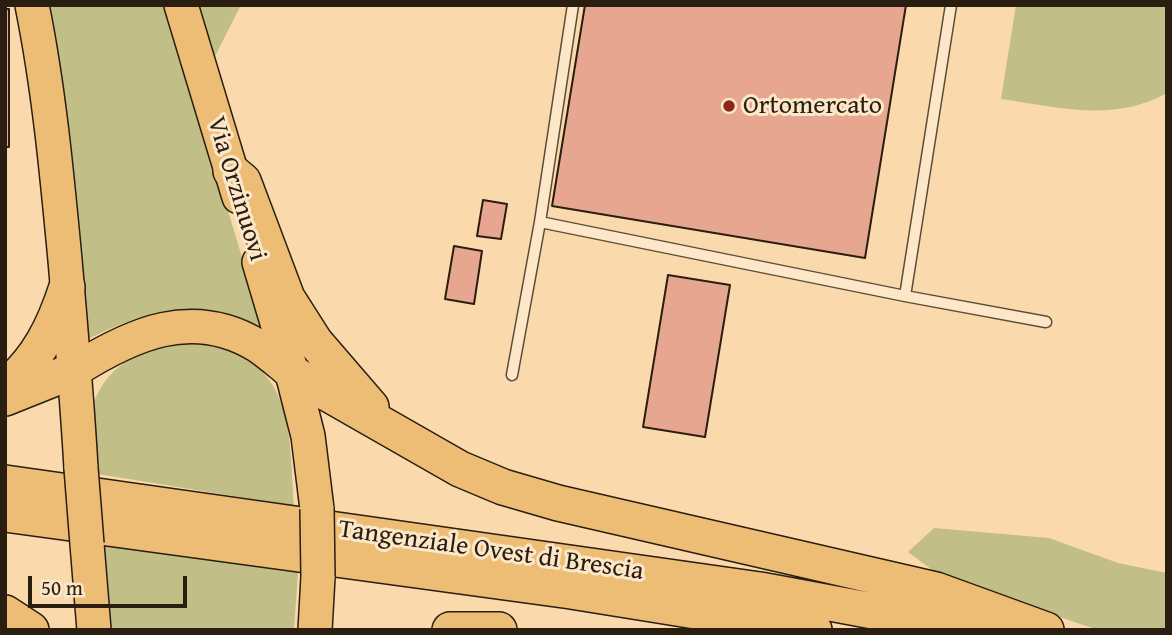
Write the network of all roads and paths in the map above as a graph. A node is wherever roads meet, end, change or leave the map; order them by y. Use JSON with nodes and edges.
{"nodes":[{"id":1,"x":32,"y":5,"type":"edge"},
{"id":2,"x":181,"y":5,"type":"edge"},
{"id":3,"x":573,"y":5,"type":"edge"},
{"id":4,"x":951,"y":5,"type":"edge"},
{"id":5,"x":231,"y":171,"type":"junction"},
{"id":6,"x":540,"y":222,"type":"junction"},
{"id":7,"x":67,"y":287,"type":"junction"},
{"id":8,"x":905,"y":296,"type":"junction"},
{"id":9,"x":1046,"y":322,"type":"dead end"},
{"id":10,"x":75,"y":370,"type":"junction"},
{"id":11,"x":292,"y":373,"type":"junction"},
{"id":12,"x":512,"y":375,"type":"dead end"},
{"id":13,"x":5,"y":387,"type":"edge"},
{"id":14,"x":5,"y":398,"type":"edge"},
{"id":15,"x":410,"y":442,"type":"junction"},
{"id":16,"x":5,"y":483,"type":"edge"},
{"id":17,"x":5,"y":514,"type":"edge"},
{"id":18,"x":5,"y":613,"type":"edge"},
{"id":19,"x":31,"y":630,"type":"edge"},
{"id":20,"x":94,"y":630,"type":"edge"},
{"id":21,"x":314,"y":630,"type":"edge"},
{"id":22,"x":450,"y":630,"type":"edge"},
{"id":23,"x":499,"y":630,"type":"edge"},
{"id":24,"x":814,"y":630,"type":"edge"},
{"id":25,"x":975,"y":630,"type":"edge"},
{"id":26,"x":1046,"y":630,"type":"edge"}],
"edges":[{"from":1,"to":7,"type":"main road"},
{"from":2,"to":5,"type":"main road","name":"Via Orzinuovi"},
{"from":3,"to":6,"type":"lane"},
{"from":4,"to":8,"type":"lane"},
{"from":5,"to":11,"type":"main road","name":"Via Orzinuovi"},
{"from":5,"to":15,"type":"highway"},
{"from":6,"to":8,"type":"lane"},
{"from":6,"to":12,"type":"lane"},
{"from":7,"to":10,"type":"main road"},
{"from":7,"to":13,"type":"highway"},
{"from":8,"to":9,"type":"lane"},
{"from":10,"to":11,"type":"main road"},
{"from":10,"to":14,"type":"highway"},
{"from":10,"to":20,"type":"main road","bridge":true},
{"from":11,"to":15,"type":"highway"},
{"from":11,"to":21,"type":"main road","name":"Via Orzinuovi","bridge":true},
{"from":15,"to":26,"type":"highway"},
{"from":16,"to":25,"type":"highway","name":"Tangenziale Ovest di Brescia"},
{"from":17,"to":24,"type":"highway","name":"Tangenziale Ovest di Brescia"},
{"from":18,"to":19,"type":"highway"},
{"from":22,"to":23,"type":"highway"}]}
